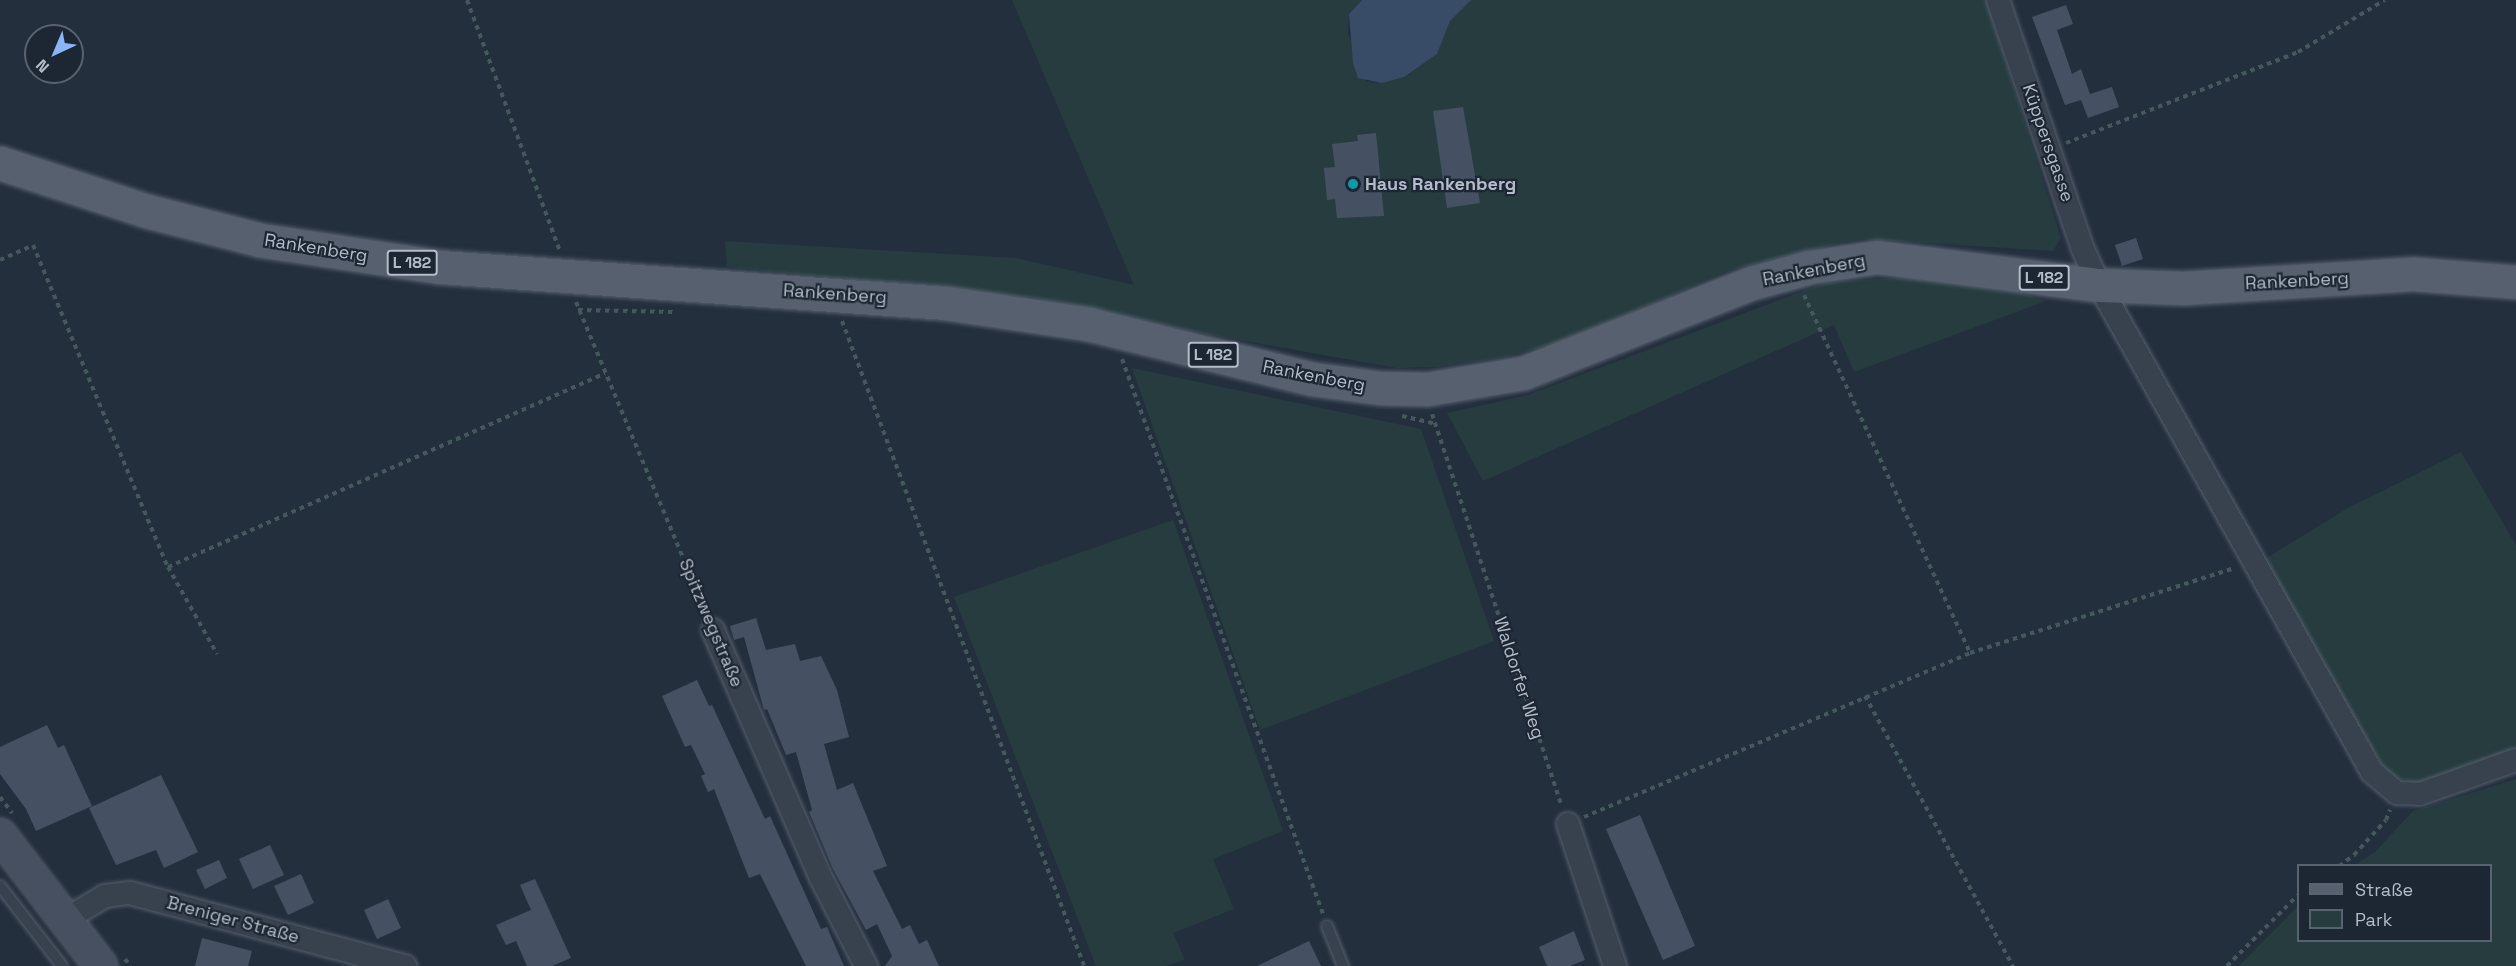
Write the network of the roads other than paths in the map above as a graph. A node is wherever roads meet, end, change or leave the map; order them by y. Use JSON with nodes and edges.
{"nodes":[{"id":1,"x":1998,"y":0,"type":"edge"},
{"id":2,"x":0,"y":163,"type":"edge"},
{"id":3,"x":2516,"y":282,"type":"edge"},
{"id":4,"x":2099,"y":285,"type":"junction"},
{"id":5,"x":713,"y":630,"type":"road end"},
{"id":6,"x":2516,"y":760,"type":"edge"},
{"id":7,"x":1568,"y":824,"type":"road end"},
{"id":8,"x":0,"y":835,"type":"edge"},
{"id":9,"x":0,"y":886,"type":"edge"},
{"id":10,"x":65,"y":920,"type":"junction"},
{"id":11,"x":1327,"y":926,"type":"road end"},
{"id":12,"x":62,"y":966,"type":"edge"},
{"id":13,"x":100,"y":966,"type":"edge"},
{"id":14,"x":405,"y":966,"type":"edge"},
{"id":15,"x":866,"y":966,"type":"edge"},
{"id":16,"x":1343,"y":966,"type":"edge"},
{"id":17,"x":1615,"y":966,"type":"edge"}],
"edges":[{"from":1,"to":4,"type":"street","name":"Küppersgasse"},
{"from":2,"to":4,"type":"main road","name":"Rankenberg","number":"L 182"},
{"from":3,"to":4,"type":"main road","name":"Rankenberg","number":"L 182"},
{"from":4,"to":6,"type":"street","name":"Küppersgasse"},
{"from":5,"to":15,"type":"street","name":"Spitzwegstraße"},
{"from":7,"to":17,"type":"street"},
{"from":8,"to":10,"type":"main road"},
{"from":9,"to":12,"type":"lane"},
{"from":10,"to":13,"type":"main road"},
{"from":10,"to":14,"type":"street","name":"Breniger Straße"},
{"from":11,"to":16,"type":"lane"}]}
